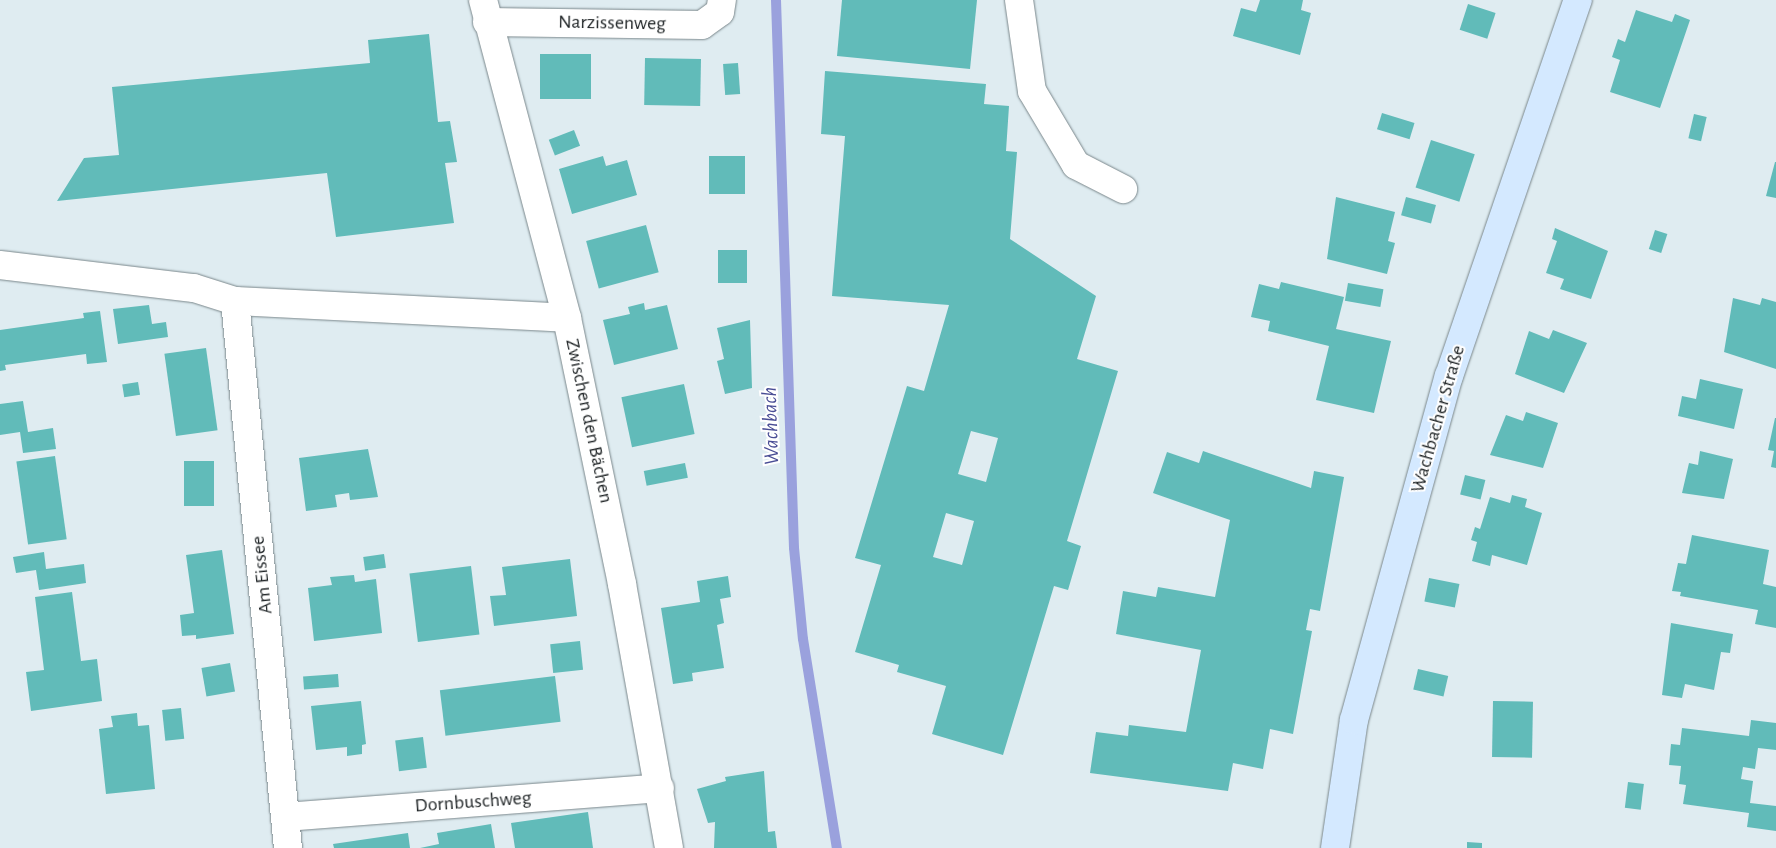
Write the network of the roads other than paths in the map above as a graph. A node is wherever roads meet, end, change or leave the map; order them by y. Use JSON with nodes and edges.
{"nodes":[{"id":1,"x":722,"y":0,"type":"edge"},
{"id":2,"x":1019,"y":0,"type":"edge"},
{"id":3,"x":1578,"y":0,"type":"edge"},
{"id":4,"x":485,"y":11,"type":"edge"},
{"id":5,"x":1123,"y":189,"type":"dead end"},
{"id":6,"x":0,"y":265,"type":"edge"},
{"id":7,"x":235,"y":302,"type":"junction"},
{"id":8,"x":567,"y":318,"type":"junction"},
{"id":9,"x":660,"y":788,"type":"junction"},
{"id":10,"x":286,"y":817,"type":"junction"},
{"id":11,"x":288,"y":848,"type":"edge"},
{"id":12,"x":669,"y":848,"type":"edge"},
{"id":13,"x":1335,"y":848,"type":"edge"}],
"edges":[{"from":1,"to":4,"type":"street","name":"Narzissenweg"},
{"from":2,"to":5,"type":"street"},
{"from":3,"to":13,"type":"street","name":"Wachbacher Straße"},
{"from":4,"to":8,"type":"street","name":"Zwischen den Bächen"},
{"from":6,"to":7,"type":"street"},
{"from":7,"to":8,"type":"street"},
{"from":7,"to":10,"type":"street","name":"Am Eissee"},
{"from":8,"to":9,"type":"street","name":"Zwischen den Bächen"},
{"from":9,"to":10,"type":"street","name":"Dornbuschweg"},
{"from":9,"to":12,"type":"street","name":"Zwischen den Bächen"},
{"from":10,"to":11,"type":"street","name":"Am Eissee"}]}
